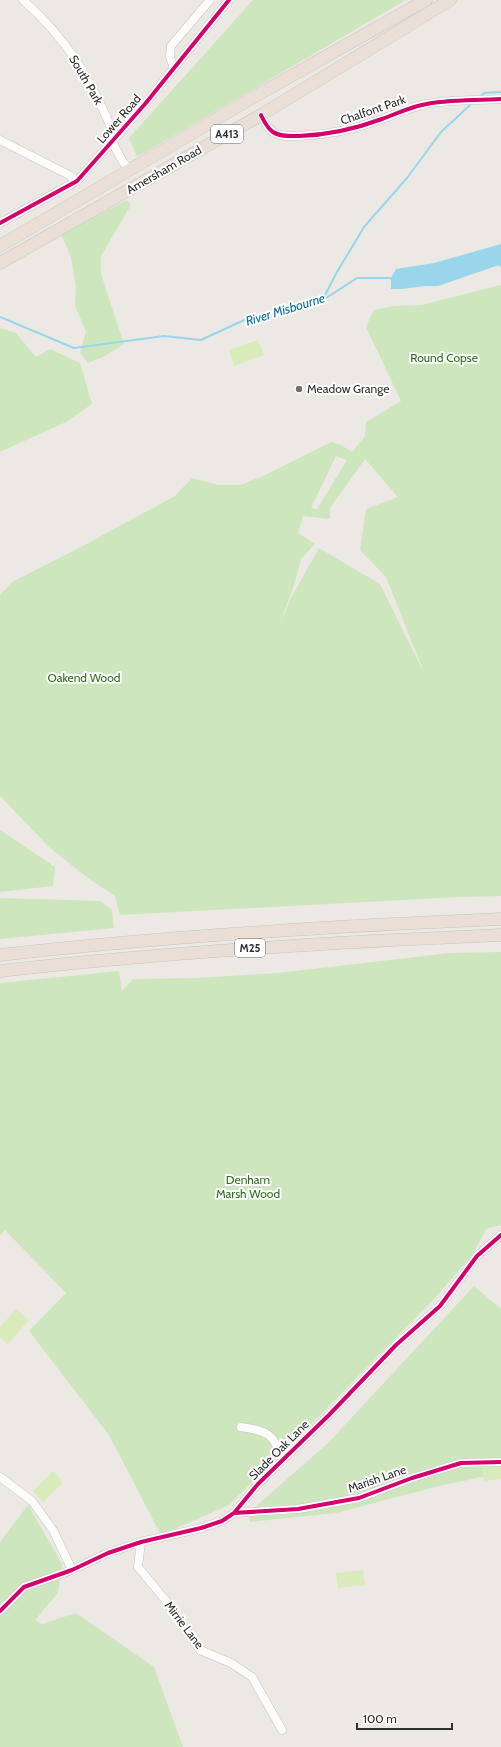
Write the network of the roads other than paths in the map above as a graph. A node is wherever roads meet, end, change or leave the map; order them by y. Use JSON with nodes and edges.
{"nodes":[{"id":1,"x":23,"y":0,"type":"edge"},
{"id":2,"x":210,"y":0,"type":"edge"},
{"id":3,"x":229,"y":0,"type":"edge"},
{"id":4,"x":426,"y":0,"type":"edge"},
{"id":5,"x":450,"y":0,"type":"edge"},
{"id":6,"x":174,"y":68,"type":"junction"},
{"id":7,"x":501,"y":99,"type":"edge"},
{"id":8,"x":261,"y":115,"type":"junction"},
{"id":9,"x":0,"y":140,"type":"edge"},
{"id":10,"x":112,"y":142,"type":"junction"},
{"id":11,"x":130,"y":170,"type":"junction"},
{"id":12,"x":77,"y":181,"type":"junction"},
{"id":13,"x":0,"y":223,"type":"edge"},
{"id":14,"x":0,"y":246,"type":"edge"},
{"id":15,"x":0,"y":263,"type":"edge"},
{"id":16,"x":501,"y":919,"type":"edge"},
{"id":17,"x":501,"y":935,"type":"edge"},
{"id":18,"x":0,"y":955,"type":"edge"},
{"id":19,"x":0,"y":972,"type":"edge"},
{"id":20,"x":501,"y":1235,"type":"edge"},
{"id":21,"x":241,"y":1427,"type":"dead end"},
{"id":22,"x":282,"y":1461,"type":"junction"},
{"id":23,"x":501,"y":1462,"type":"edge"},
{"id":24,"x":0,"y":1477,"type":"edge"},
{"id":25,"x":234,"y":1513,"type":"junction"},
{"id":26,"x":141,"y":1542,"type":"junction"},
{"id":27,"x":72,"y":1570,"type":"junction"},
{"id":28,"x":0,"y":1611,"type":"edge"},
{"id":29,"x":282,"y":1730,"type":"dead end"}],
"edges":[{"from":1,"to":10,"type":"street","name":"South Park"},
{"from":2,"to":6,"type":"street"},
{"from":3,"to":6,"type":"street","name":"Lower Road"},
{"from":4,"to":11,"type":"highway","number":"A413"},
{"from":5,"to":8,"type":"highway","name":"Amersham Road","number":"A413"},
{"from":6,"to":10,"type":"street","name":"Lower Road"},
{"from":7,"to":8,"type":"street","name":"Chalfont Park"},
{"from":8,"to":15,"type":"highway","name":"Amersham Road","number":"A413"},
{"from":9,"to":12,"type":"street"},
{"from":10,"to":11,"type":"street","name":"South Park"},
{"from":10,"to":12,"type":"street","name":"Lower Road"},
{"from":11,"to":14,"type":"highway","number":"A413"},
{"from":12,"to":13,"type":"street","name":"Lower Road"},
{"from":16,"to":18,"type":"highway","number":"M25"},
{"from":17,"to":19,"type":"highway","number":"M25"},
{"from":20,"to":22,"type":"street","name":"Slade Oak Lane"},
{"from":21,"to":22,"type":"street"},
{"from":22,"to":25,"type":"street","name":"Slade Oak Lane"},
{"from":23,"to":25,"type":"street","name":"Marish Lane"},
{"from":24,"to":27,"type":"street"},
{"from":25,"to":26,"type":"street","name":"Slade Oak Lane"},
{"from":26,"to":27,"type":"street","name":"Slade Oak Lane"},
{"from":26,"to":29,"type":"street","name":"Mirrie Lane"},
{"from":27,"to":28,"type":"street","name":"Slade Oak Lane"}]}
